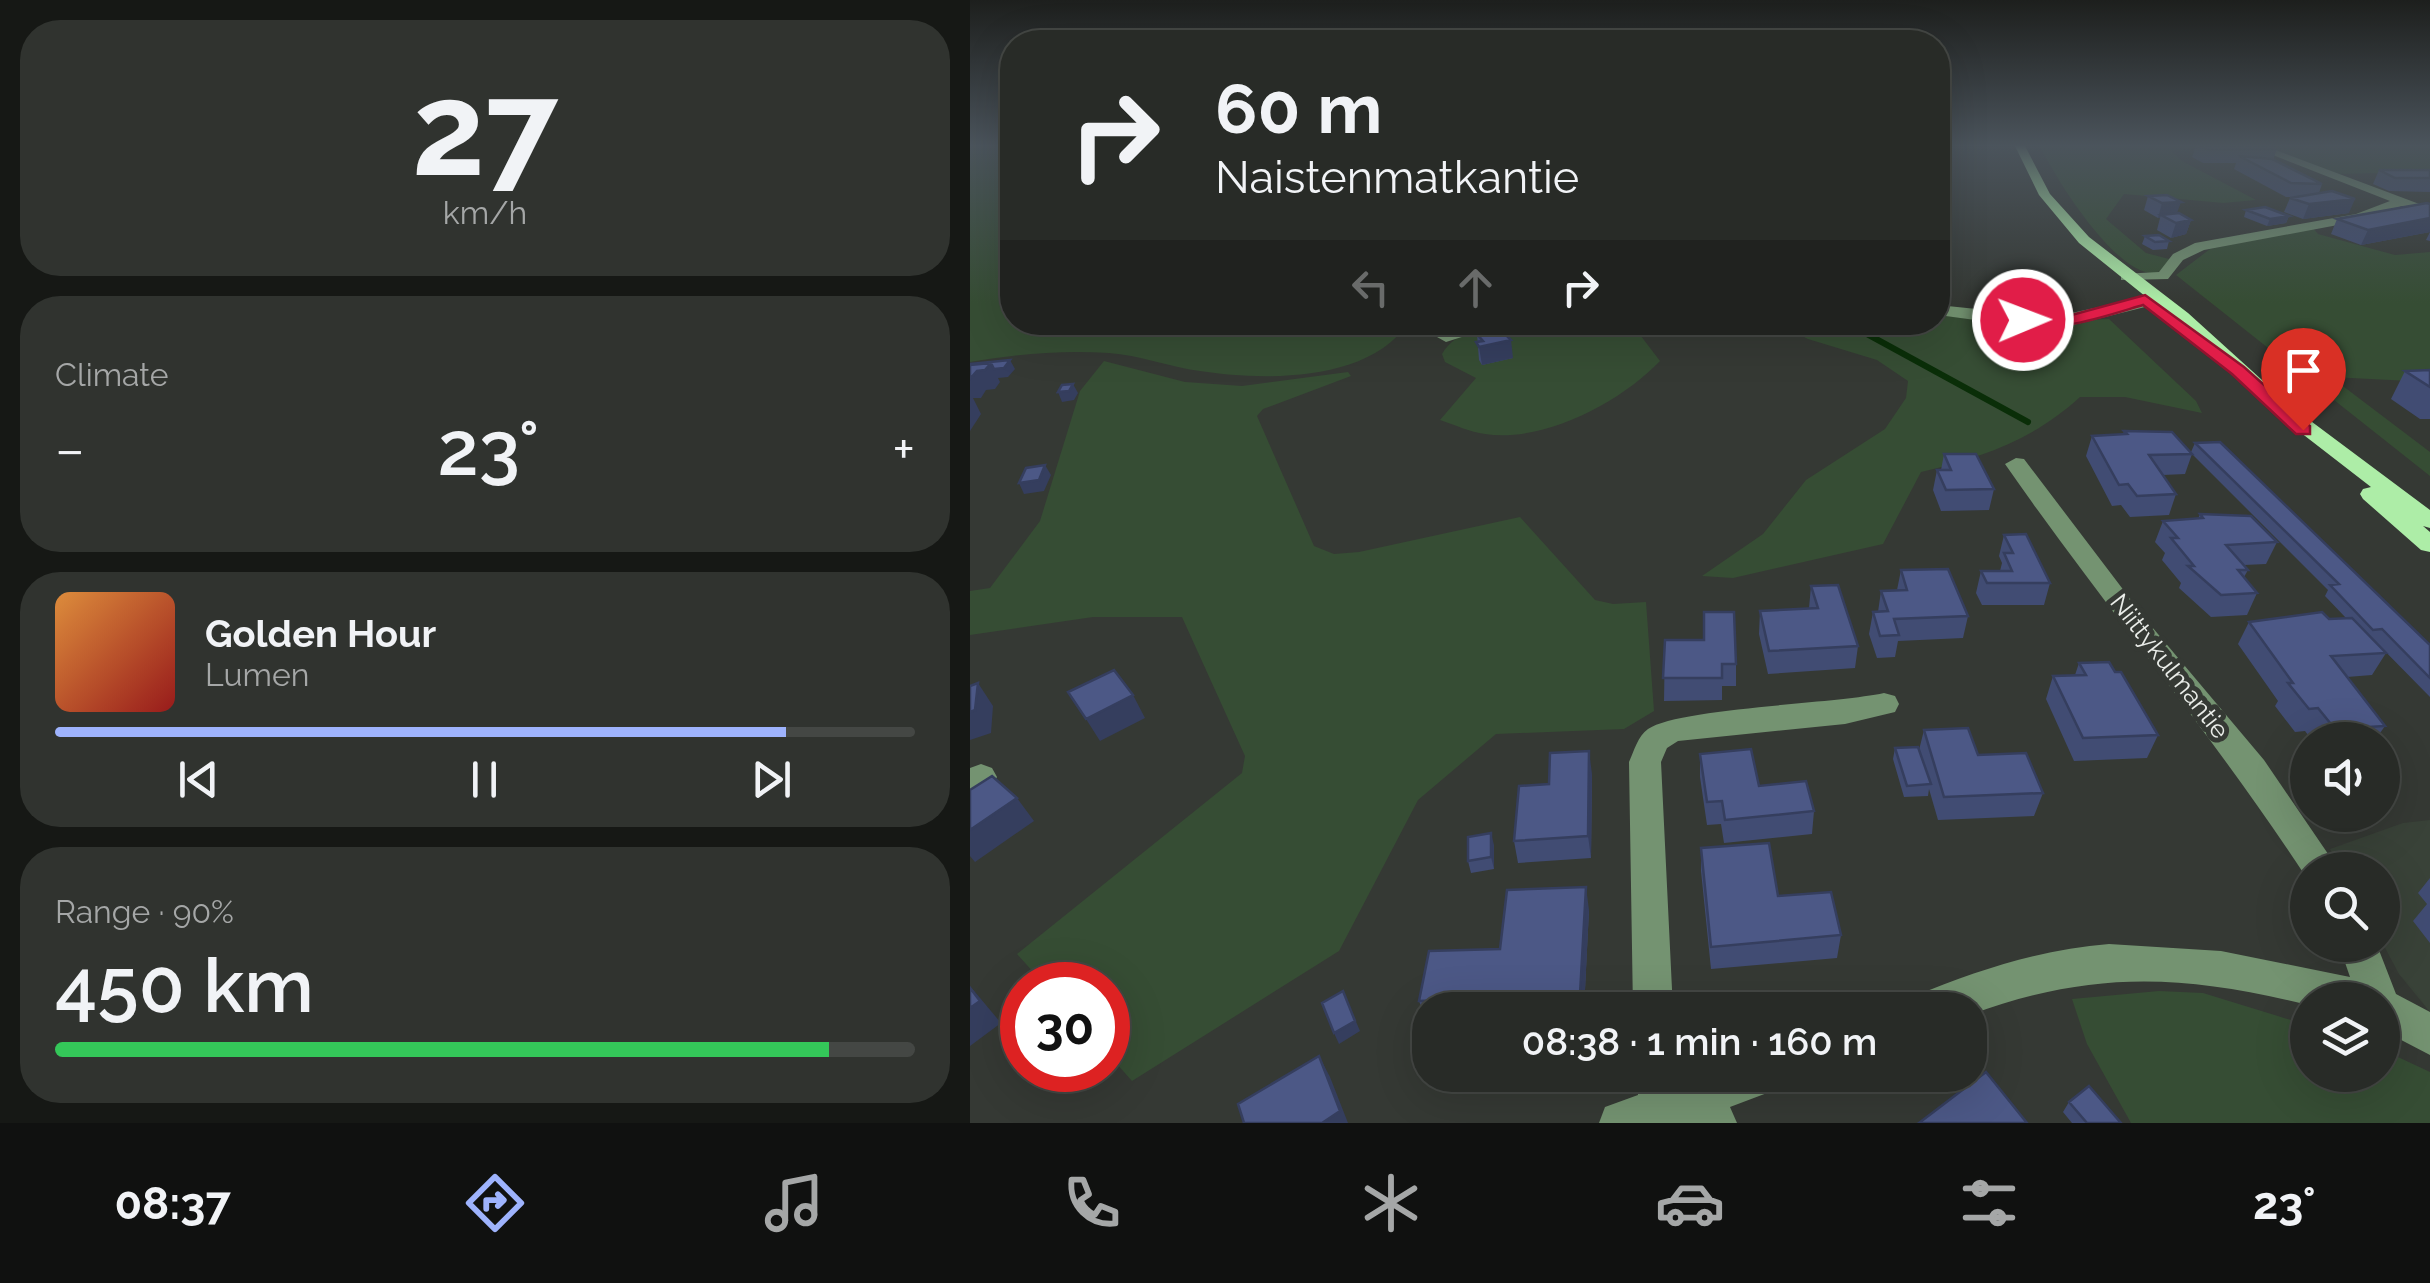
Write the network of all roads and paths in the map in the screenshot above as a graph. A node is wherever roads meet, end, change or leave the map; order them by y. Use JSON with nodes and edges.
{"nodes":[{"id":1,"x":2049,"y":198,"type":"edge"},
{"id":2,"x":2392,"y":198,"type":"edge"},
{"id":3,"x":2401,"y":202,"type":"junction"},
{"id":4,"x":2430,"y":212,"type":"edge"},
{"id":5,"x":2126,"y":277,"type":"junction"},
{"id":6,"x":2152,"y":299,"type":"junction"},
{"id":7,"x":1950,"y":312,"type":"edge"},
{"id":8,"x":1453,"y":335,"type":"edge"},
{"id":9,"x":1446,"y":337,"type":"dead end"},
{"id":10,"x":2285,"y":411,"type":"junction"},
{"id":11,"x":2016,"y":464,"type":"dead end"},
{"id":12,"x":2430,"y":521,"type":"edge"},
{"id":13,"x":2430,"y":545,"type":"edge"},
{"id":14,"x":1884,"y":704,"type":"dead end"},
{"id":15,"x":2309,"y":852,"type":"edge"},
{"id":16,"x":2290,"y":983,"type":"edge"},
{"id":17,"x":1652,"y":992,"type":"edge"},
{"id":18,"x":1982,"y":992,"type":"edge"},
{"id":19,"x":2400,"y":1018,"type":"edge"},
{"id":20,"x":2430,"y":1034,"type":"edge"},
{"id":21,"x":1708,"y":1092,"type":"edge"},
{"id":22,"x":1669,"y":1105,"type":"edge"}],
"edges":[{"from":1,"to":5,"type":"main road"},
{"from":2,"to":3,"type":"street"},
{"from":3,"to":4,"type":"street"},
{"from":3,"to":5,"type":"street"},
{"from":5,"to":6,"type":"main road"},
{"from":6,"to":7,"type":"street"},
{"from":6,"to":10,"type":"main road"},
{"from":8,"to":9,"type":"street"},
{"from":10,"to":12,"type":"main road"},
{"from":10,"to":13,"type":"main road"},
{"from":11,"to":15,"type":"street","name":"Niittykulmantie"},
{"from":14,"to":17,"type":"street"},
{"from":16,"to":18,"type":"street"},
{"from":19,"to":20,"type":"street"},
{"from":21,"to":22,"type":"street"}]}
